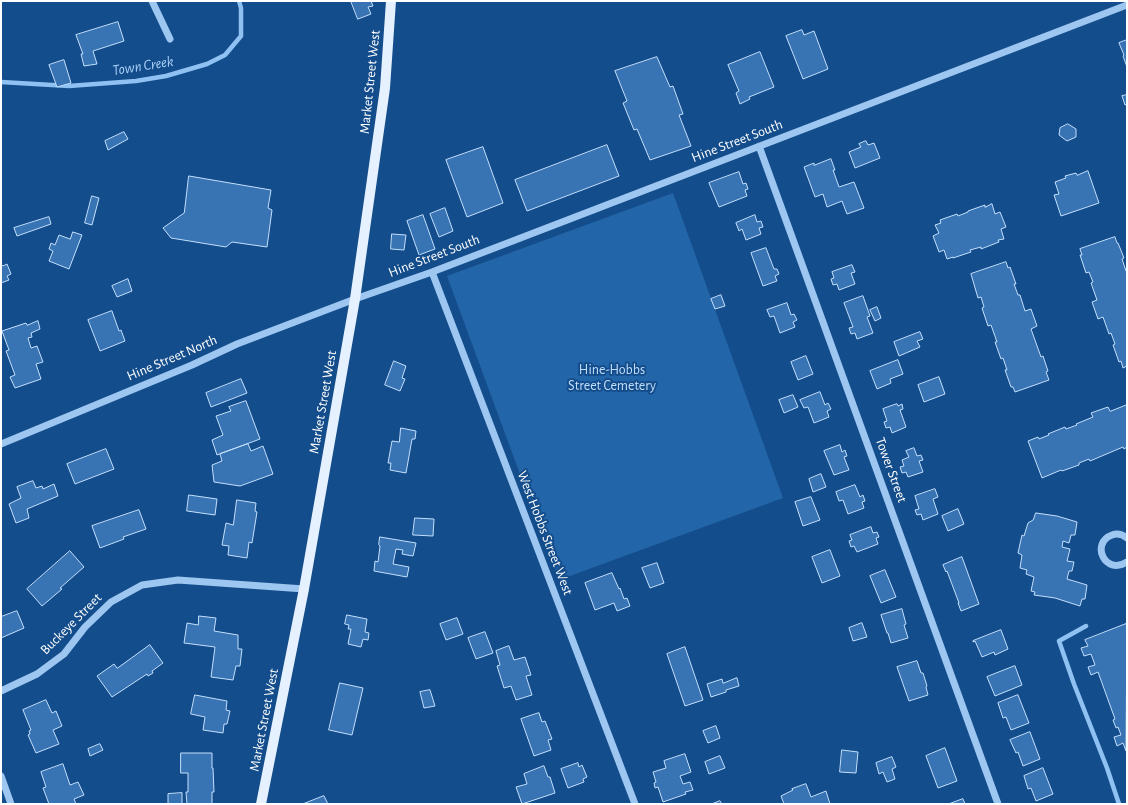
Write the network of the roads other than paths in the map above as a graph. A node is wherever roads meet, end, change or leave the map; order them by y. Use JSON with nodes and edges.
{"nodes":[{"id":1,"x":152,"y":1,"type":"edge"},
{"id":2,"x":391,"y":1,"type":"edge"},
{"id":3,"x":1127,"y":5,"type":"edge"},
{"id":4,"x":170,"y":39,"type":"dead end"},
{"id":5,"x":759,"y":146,"type":"junction"},
{"id":6,"x":432,"y":272,"type":"junction"},
{"id":7,"x":355,"y":299,"type":"junction"},
{"id":8,"x":2,"y":441,"type":"edge"},
{"id":9,"x":1127,"y":538,"type":"edge"},
{"id":10,"x":1127,"y":562,"type":"edge"},
{"id":11,"x":304,"y":589,"type":"junction"},
{"id":12,"x":1,"y":691,"type":"edge"},
{"id":13,"x":1,"y":776,"type":"edge"},
{"id":14,"x":11,"y":804,"type":"edge"},
{"id":15,"x":261,"y":804,"type":"edge"},
{"id":16,"x":635,"y":804,"type":"edge"},
{"id":17,"x":998,"y":804,"type":"edge"}],
"edges":[{"from":1,"to":4,"type":"street"},
{"from":2,"to":7,"type":"main road","name":"Market Street West"},
{"from":3,"to":5,"type":"street","name":"Hine Street South"},
{"from":5,"to":6,"type":"street","name":"Hine Street South"},
{"from":5,"to":17,"type":"street","name":"Tower Street"},
{"from":6,"to":7,"type":"street","name":"Hine Street South"},
{"from":6,"to":16,"type":"street","name":"West Hobbs Street West"},
{"from":7,"to":8,"type":"street","name":"Hine Street North"},
{"from":7,"to":11,"type":"main road","name":"Market Street West"},
{"from":9,"to":10,"type":"street"},
{"from":11,"to":12,"type":"street","name":"Buckeye Street"},
{"from":11,"to":15,"type":"main road","name":"Market Street West"},
{"from":13,"to":14,"type":"street"}]}
